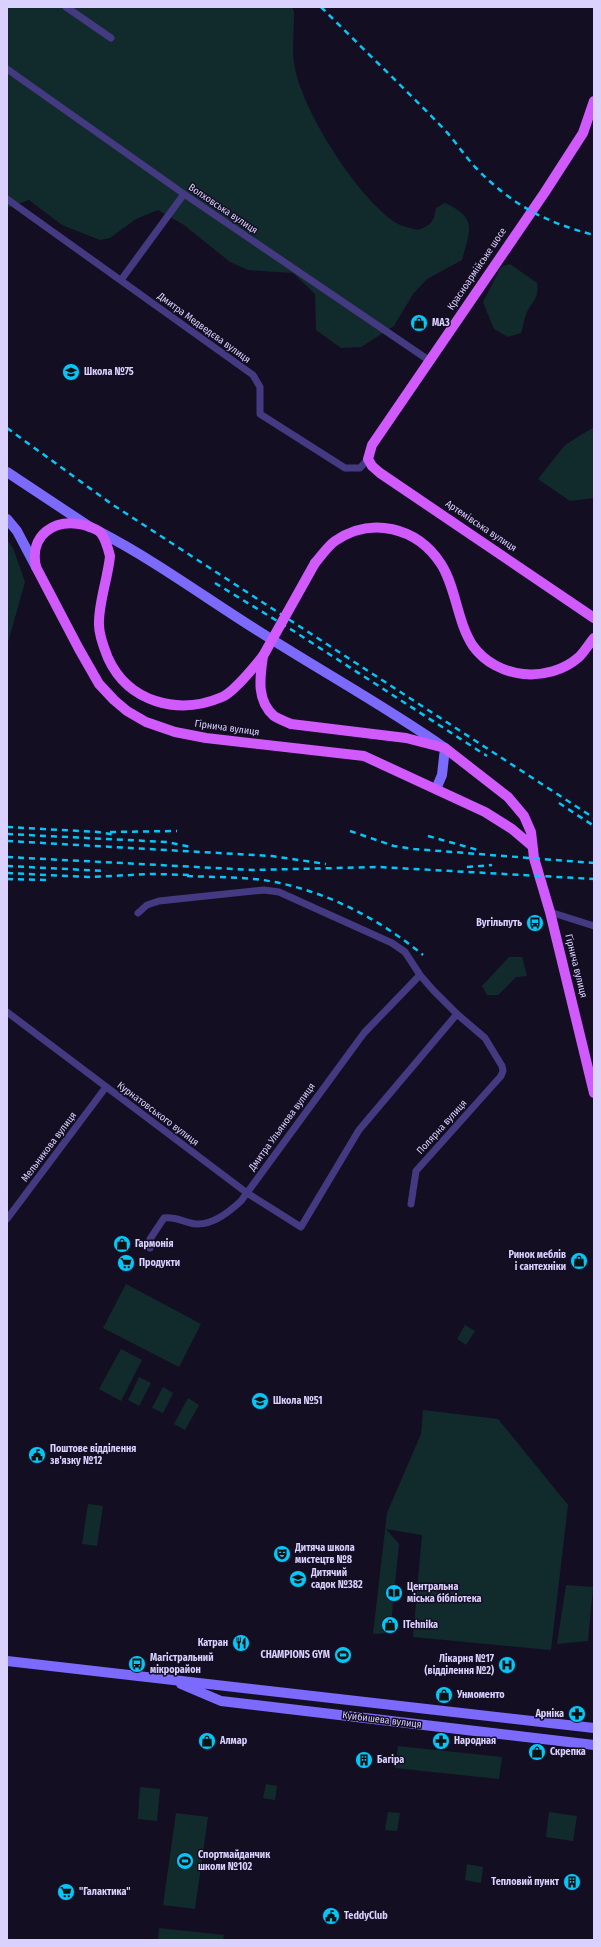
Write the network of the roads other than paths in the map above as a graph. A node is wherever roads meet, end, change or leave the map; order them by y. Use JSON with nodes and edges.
{"nodes":[{"id":1,"x":66,"y":7,"type":"edge"},
{"id":2,"x":111,"y":38,"type":"dead end"},
{"id":3,"x":7,"y":69,"type":"edge"},
{"id":4,"x":594,"y":101,"type":"edge"},
{"id":5,"x":184,"y":194,"type":"junction"},
{"id":6,"x":7,"y":199,"type":"edge"},
{"id":7,"x":121,"y":280,"type":"junction"},
{"id":8,"x":430,"y":361,"type":"junction"},
{"id":9,"x":368,"y":459,"type":"junction"},
{"id":10,"x":7,"y":472,"type":"edge"},
{"id":11,"x":7,"y":519,"type":"edge"},
{"id":12,"x":90,"y":527,"type":"junction"},
{"id":13,"x":100,"y":532,"type":"junction"},
{"id":14,"x":36,"y":567,"type":"junction"},
{"id":15,"x":594,"y":618,"type":"edge"},
{"id":16,"x":594,"y":638,"type":"edge"},
{"id":17,"x":263,"y":656,"type":"junction"},
{"id":18,"x":445,"y":748,"type":"junction"},
{"id":19,"x":436,"y":790,"type":"junction"},
{"id":20,"x":532,"y":846,"type":"junction"},
{"id":21,"x":138,"y":912,"type":"dead end"},
{"id":22,"x":550,"y":912,"type":"junction"},
{"id":23,"x":594,"y":926,"type":"edge"},
{"id":24,"x":420,"y":975,"type":"junction"},
{"id":25,"x":7,"y":1012,"type":"edge"},
{"id":26,"x":457,"y":1014,"type":"junction"},
{"id":27,"x":106,"y":1087,"type":"junction"},
{"id":28,"x":594,"y":1093,"type":"edge"},
{"id":29,"x":247,"y":1193,"type":"junction"},
{"id":30,"x":411,"y":1204,"type":"dead end"},
{"id":31,"x":7,"y":1219,"type":"edge"},
{"id":32,"x":150,"y":1248,"type":"dead end"},
{"id":33,"x":7,"y":1662,"type":"edge"},
{"id":34,"x":174,"y":1681,"type":"junction"},
{"id":35,"x":224,"y":1686,"type":"junction"},
{"id":36,"x":222,"y":1701,"type":"junction"},
{"id":37,"x":594,"y":1728,"type":"edge"},
{"id":38,"x":594,"y":1745,"type":"edge"}],
"edges":[{"from":1,"to":2,"type":"street"},
{"from":3,"to":5,"type":"street","name":"Волховська вулиця"},
{"from":4,"to":8,"type":"main road","name":"Красноармійське шосе"},
{"from":5,"to":7,"type":"street"},
{"from":5,"to":8,"type":"street","name":"Волховська вулиця"},
{"from":6,"to":7,"type":"street","name":"Дмитра Медведєва вулиця"},
{"from":7,"to":9,"type":"street","name":"Дмитра Медведєва вулиця"},
{"from":8,"to":9,"type":"main road","name":"Красноармійське шосе"},
{"from":9,"to":15,"type":"main road","name":"Артемівська вулиця"},
{"from":10,"to":12,"type":"main road","name":"Гірнича вулиця"},
{"from":11,"to":14,"type":"main road","name":"Гірнича вулиця"},
{"from":12,"to":13,"type":"main road","name":"Гірнича вулиця"},
{"from":12,"to":14,"type":"main road"},
{"from":13,"to":17,"type":"main road"},
{"from":13,"to":18,"type":"main road","name":"Гірнича вулиця"},
{"from":14,"to":19,"type":"main road","name":"Гірнича вулиця"},
{"from":16,"to":17,"type":"main road","bridge":true},
{"from":17,"to":18,"type":"main road"},
{"from":18,"to":19,"type":"main road"},
{"from":18,"to":20,"type":"main road","name":"Гірнича вулиця"},
{"from":19,"to":20,"type":"main road","name":"Гірнича вулиця"},
{"from":20,"to":22,"type":"main road","name":"Гірнича вулиця"},
{"from":21,"to":24,"type":"street"},
{"from":22,"to":23,"type":"street"},
{"from":22,"to":28,"type":"main road","name":"Гірнича вулиця"},
{"from":24,"to":26,"type":"street"},
{"from":24,"to":29,"type":"street","name":"Дмитра Ульянова вулиця"},
{"from":25,"to":27,"type":"street","name":"Курнатовського вулиця"},
{"from":26,"to":29,"type":"street","name":"Курнатовського вулиця"},
{"from":26,"to":30,"type":"street","name":"Полярна вулиця"},
{"from":27,"to":29,"type":"street","name":"Курнатовського вулиця"},
{"from":27,"to":31,"type":"street","name":"Мельникова вулиця"},
{"from":29,"to":32,"type":"street","name":"Дмитра Ульянова вулиця"},
{"from":33,"to":34,"type":"main road","name":"Куйбишева вулиця"},
{"from":34,"to":35,"type":"main road","name":"Куйбишева вулиця"},
{"from":34,"to":36,"type":"main road","name":"Куйбишева вулиця"},
{"from":35,"to":36,"type":"main road"},
{"from":35,"to":37,"type":"main road","name":"Куйбишева вулиця"},
{"from":36,"to":38,"type":"main road","name":"Куйбишева вулиця"}]}
